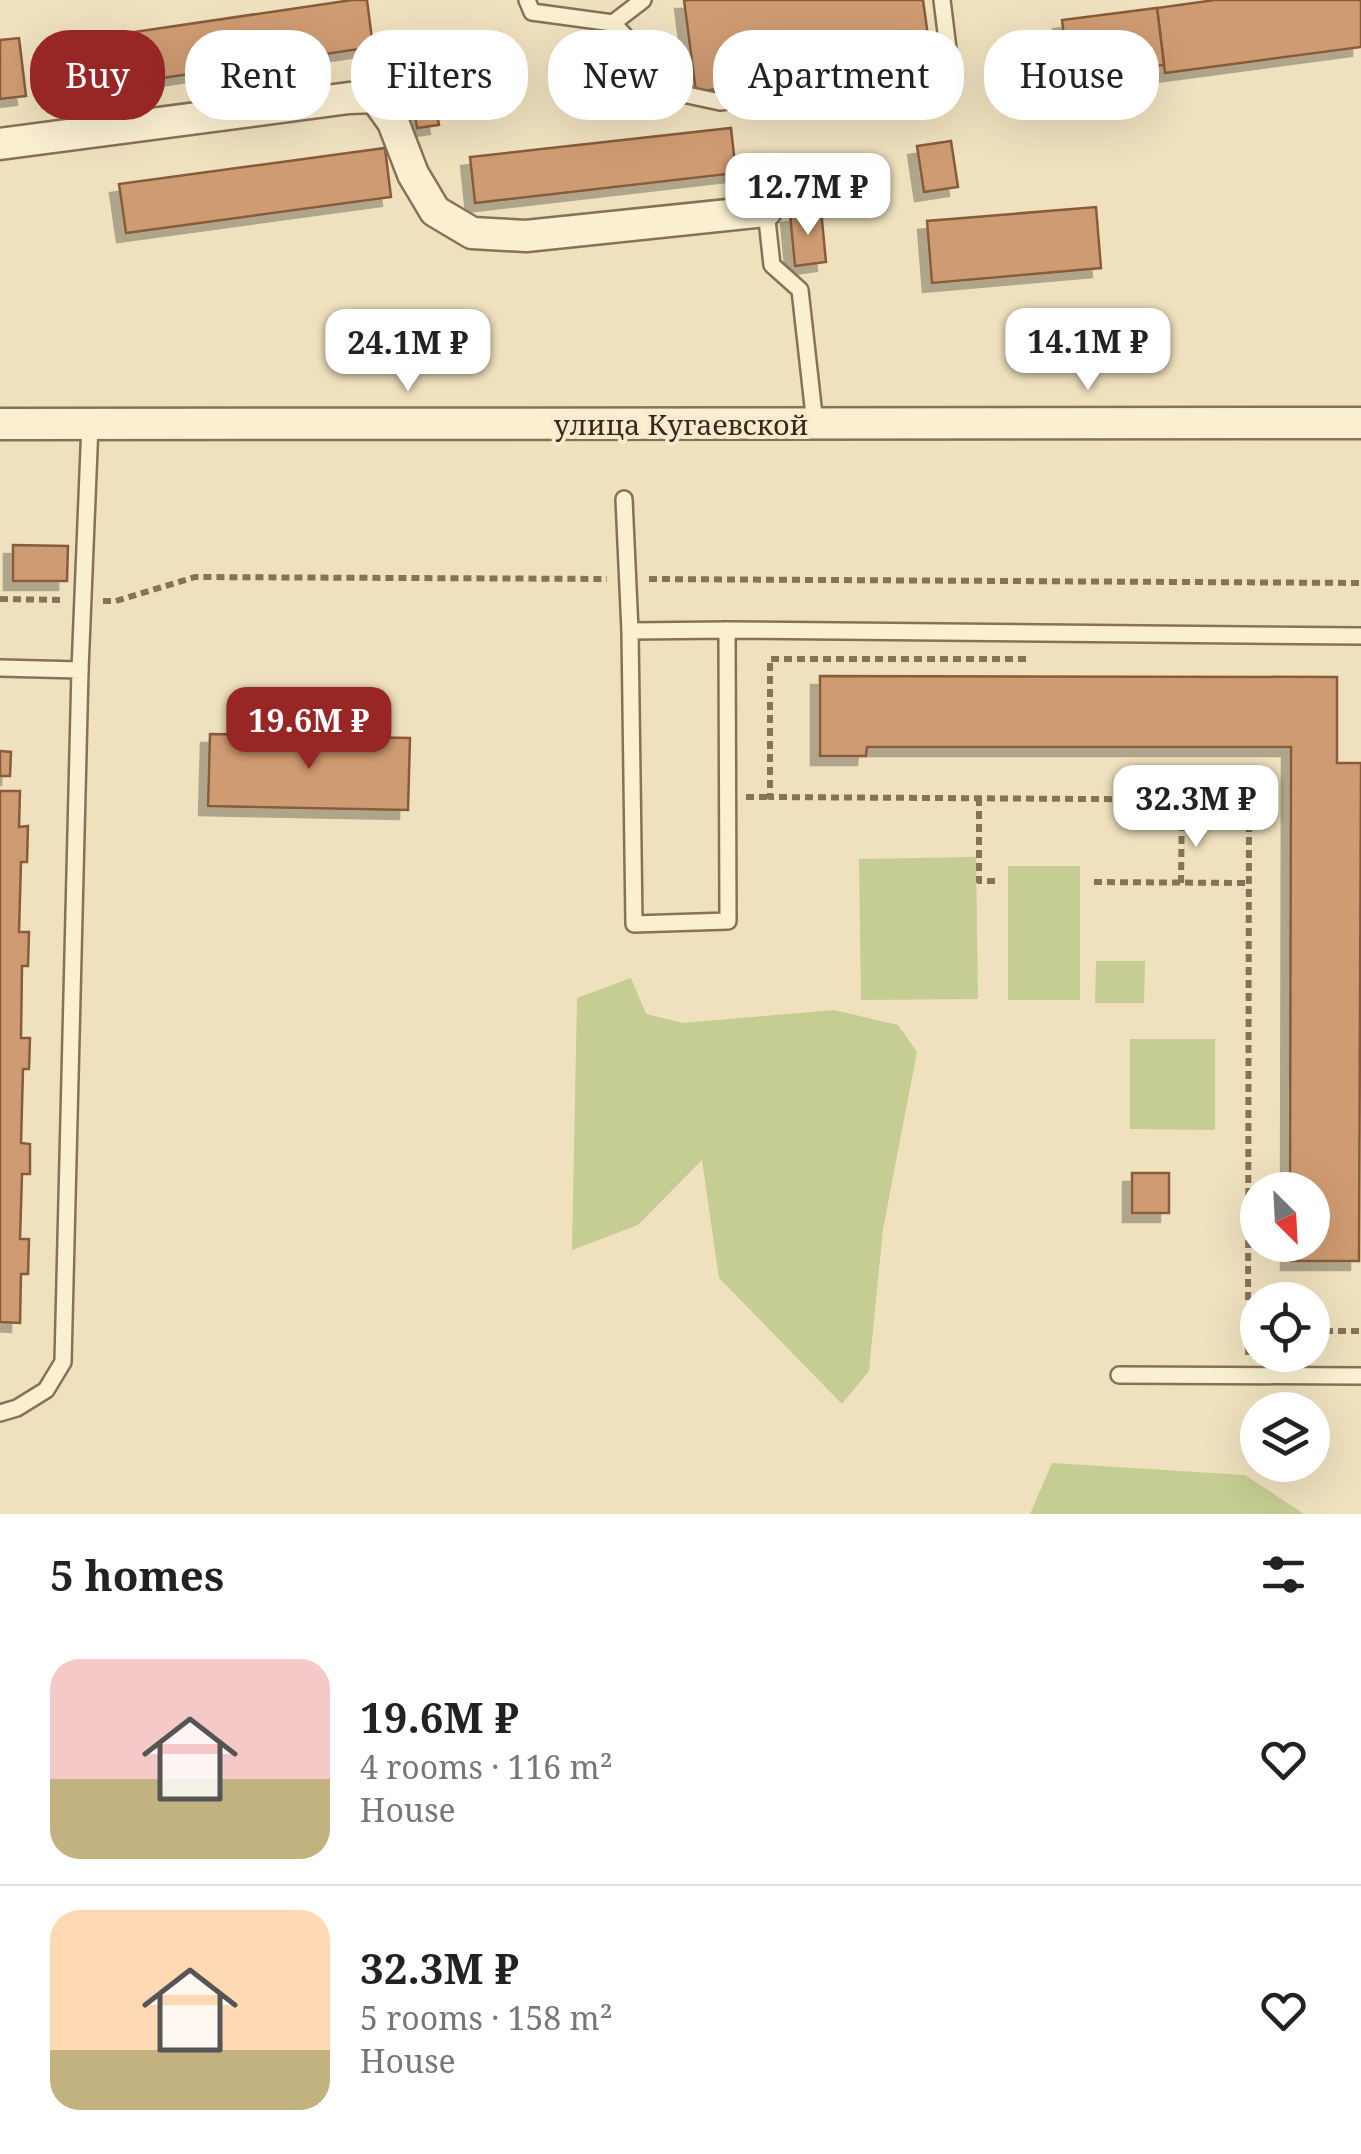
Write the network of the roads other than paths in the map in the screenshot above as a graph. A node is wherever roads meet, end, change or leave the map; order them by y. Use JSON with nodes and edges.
{"nodes":[{"id":1,"x":527,"y":0,"type":"edge"},
{"id":2,"x":643,"y":0,"type":"edge"},
{"id":3,"x":942,"y":0,"type":"edge"},
{"id":4,"x":614,"y":24,"type":"junction"},
{"id":5,"x":0,"y":144,"type":"edge"},
{"id":6,"x":766,"y":212,"type":"joint"},
{"id":7,"x":1361,"y":422,"type":"edge"},
{"id":8,"x":0,"y":424,"type":"edge"},
{"id":9,"x":90,"y":424,"type":"junction"},
{"id":10,"x":815,"y":424,"type":"junction"},
{"id":11,"x":624,"y":499,"type":"dead end"},
{"id":12,"x":726,"y":630,"type":"junction"},
{"id":13,"x":630,"y":631,"type":"junction"},
{"id":14,"x":1361,"y":636,"type":"edge"},
{"id":15,"x":0,"y":668,"type":"edge"},
{"id":16,"x":80,"y":670,"type":"junction"},
{"id":17,"x":1120,"y":1375,"type":"dead end"},
{"id":18,"x":1361,"y":1376,"type":"edge"},
{"id":19,"x":0,"y":1412,"type":"edge"}],
"edges":[{"from":1,"to":4,"type":"lane"},
{"from":2,"to":4,"type":"lane"},
{"from":3,"to":4,"type":"lane"},
{"from":5,"to":6,"type":"street"},
{"from":6,"to":10,"type":"lane"},
{"from":7,"to":10,"type":"street","name":"улица Кугаевской"},
{"from":8,"to":9,"type":"street","name":"улица Кугаевской"},
{"from":9,"to":10,"type":"street","name":"улица Кугаевской"},
{"from":9,"to":16,"type":"lane"},
{"from":11,"to":13,"type":"lane"},
{"from":12,"to":13,"type":"lane"},
{"from":12,"to":13,"type":"lane"},
{"from":12,"to":14,"type":"lane"},
{"from":15,"to":16,"type":"lane"},
{"from":16,"to":19,"type":"lane"},
{"from":17,"to":18,"type":"lane"}]}
